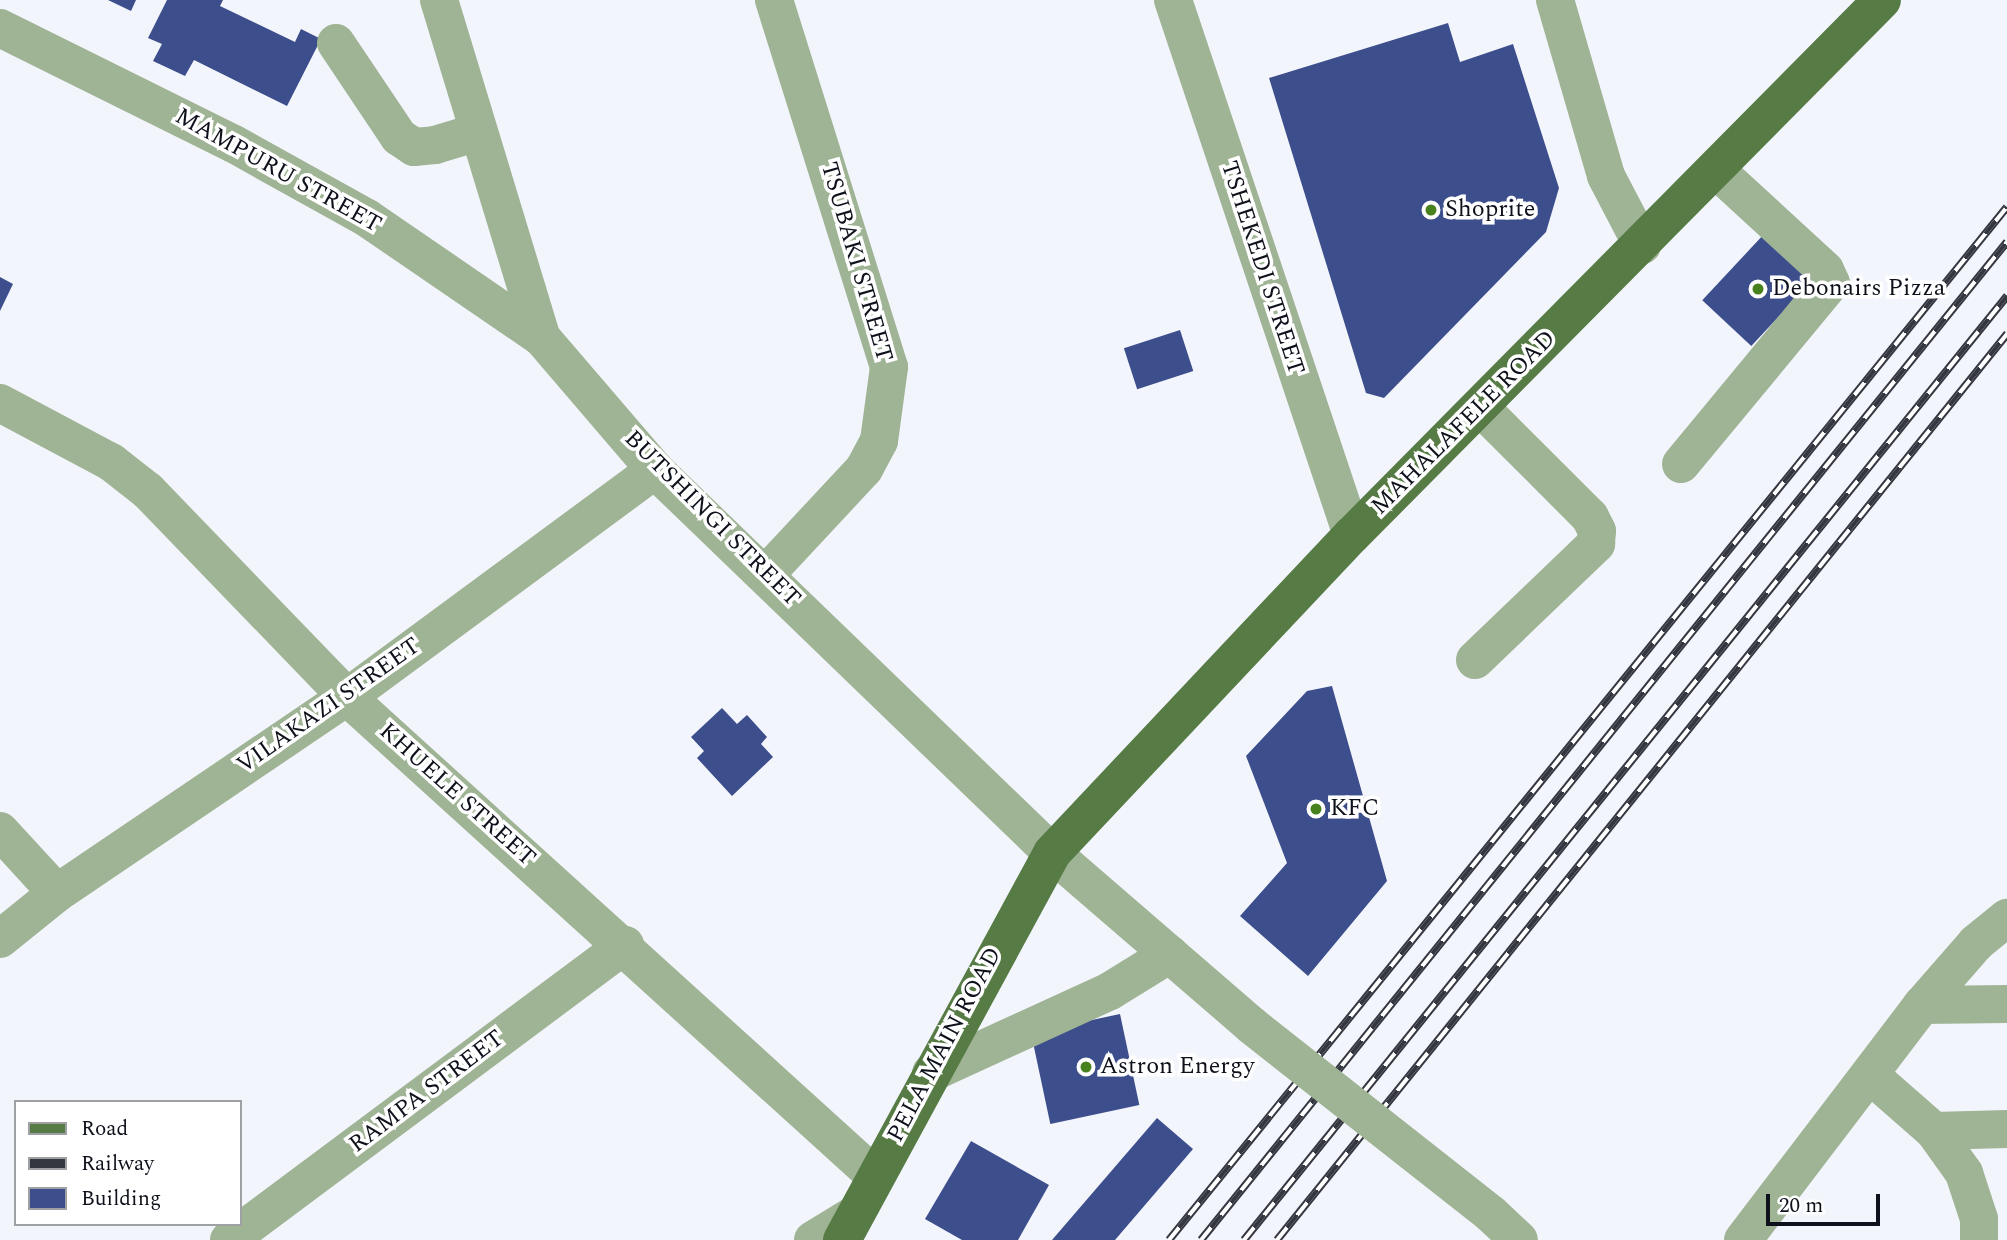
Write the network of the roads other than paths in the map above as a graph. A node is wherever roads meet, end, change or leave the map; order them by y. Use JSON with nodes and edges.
{"nodes":[{"id":1,"x":439,"y":0,"type":"edge"},
{"id":2,"x":774,"y":0,"type":"edge"},
{"id":3,"x":1173,"y":0,"type":"edge"},
{"id":4,"x":1555,"y":0,"type":"edge"},
{"id":5,"x":1882,"y":0,"type":"edge"},
{"id":6,"x":0,"y":28,"type":"edge"},
{"id":7,"x":336,"y":43,"type":"dead end"},
{"id":8,"x":478,"y":132,"type":"junction"},
{"id":9,"x":1715,"y":169,"type":"junction"},
{"id":10,"x":1642,"y":245,"type":"junction"},
{"id":11,"x":541,"y":338,"type":"junction"},
{"id":12,"x":0,"y":403,"type":"edge"},
{"id":13,"x":1480,"y":407,"type":"junction"},
{"id":14,"x":1681,"y":464,"type":"dead end"},
{"id":15,"x":655,"y":470,"type":"junction"},
{"id":16,"x":1352,"y":535,"type":"junction"},
{"id":17,"x":766,"y":573,"type":"junction"},
{"id":18,"x":1475,"y":660,"type":"dead end"},
{"id":19,"x":346,"y":697,"type":"junction"},
{"id":20,"x":0,"y":831,"type":"edge"},
{"id":21,"x":1052,"y":853,"type":"junction"},
{"id":22,"x":57,"y":893,"type":"junction"},
{"id":23,"x":2007,"y":918,"type":"edge"},
{"id":24,"x":0,"y":939,"type":"edge"},
{"id":25,"x":625,"y":945,"type":"junction"},
{"id":26,"x":1170,"y":954,"type":"junction"},
{"id":27,"x":2007,"y":1004,"type":"edge"},
{"id":28,"x":1922,"y":1005,"type":"junction"},
{"id":29,"x":931,"y":1073,"type":"junction"},
{"id":30,"x":1870,"y":1075,"type":"junction"},
{"id":31,"x":2007,"y":1129,"type":"edge"},
{"id":32,"x":1934,"y":1131,"type":"junction"},
{"id":33,"x":875,"y":1176,"type":"junction"},
{"id":34,"x":1988,"y":1226,"type":"edge"},
{"id":35,"x":848,"y":1227,"type":"edge"},
{"id":36,"x":229,"y":1240,"type":"edge"},
{"id":37,"x":813,"y":1240,"type":"edge"},
{"id":38,"x":1519,"y":1240,"type":"edge"},
{"id":39,"x":1743,"y":1240,"type":"edge"}],
"edges":[{"from":1,"to":8,"type":"street","name":"BUTSHINGI STREET"},
{"from":2,"to":17,"type":"street","name":"TSUBAKI STREET"},
{"from":3,"to":16,"type":"street","name":"TSHEKEDI STREET"},
{"from":4,"to":10,"type":"street"},
{"from":5,"to":9,"type":"main road","name":"MAHALAFELE ROAD"},
{"from":6,"to":11,"type":"street","name":"MAMPURU STREET"},
{"from":7,"to":8,"type":"street"},
{"from":8,"to":11,"type":"street","name":"BUTSHINGI STREET"},
{"from":9,"to":10,"type":"main road","name":"MAHALAFELE ROAD"},
{"from":9,"to":14,"type":"street"},
{"from":10,"to":13,"type":"main road","name":"MAHALAFELE ROAD"},
{"from":11,"to":15,"type":"street","name":"BUTSHINGI STREET"},
{"from":12,"to":19,"type":"street","name":"KHUELE STREET"},
{"from":13,"to":16,"type":"main road","name":"MAHALAFELE ROAD"},
{"from":13,"to":18,"type":"street"},
{"from":15,"to":17,"type":"street","name":"BUTSHINGI STREET"},
{"from":15,"to":19,"type":"street","name":"VILAKAZI STREET"},
{"from":16,"to":21,"type":"main road","name":"MAHALAFELE ROAD"},
{"from":17,"to":21,"type":"street","name":"BUTSHINGI STREET"},
{"from":19,"to":22,"type":"street","name":"VILAKAZI STREET"},
{"from":19,"to":25,"type":"street","name":"KHUELE STREET"},
{"from":20,"to":22,"type":"street"},
{"from":21,"to":26,"type":"street","name":"BUTSHINGI STREET"},
{"from":21,"to":29,"type":"main road","name":"PELA MAIN ROAD"},
{"from":22,"to":24,"type":"street","name":"VILAKAZI STREET"},
{"from":23,"to":28,"type":"street"},
{"from":25,"to":33,"type":"street","name":"KHUELE STREET"},
{"from":25,"to":36,"type":"street","name":"RAMPA STREET"},
{"from":26,"to":29,"type":"street"},
{"from":26,"to":38,"type":"street","name":"BUTSHINGI STREET","bridge":true},
{"from":27,"to":28,"type":"street"},
{"from":28,"to":30,"type":"street"},
{"from":29,"to":33,"type":"main road","name":"PELA MAIN ROAD"},
{"from":30,"to":32,"type":"street"},
{"from":30,"to":39,"type":"street"},
{"from":31,"to":32,"type":"street"},
{"from":32,"to":34,"type":"street"},
{"from":33,"to":35,"type":"main road","name":"PELA MAIN ROAD"},
{"from":35,"to":37,"type":"street"}]}
